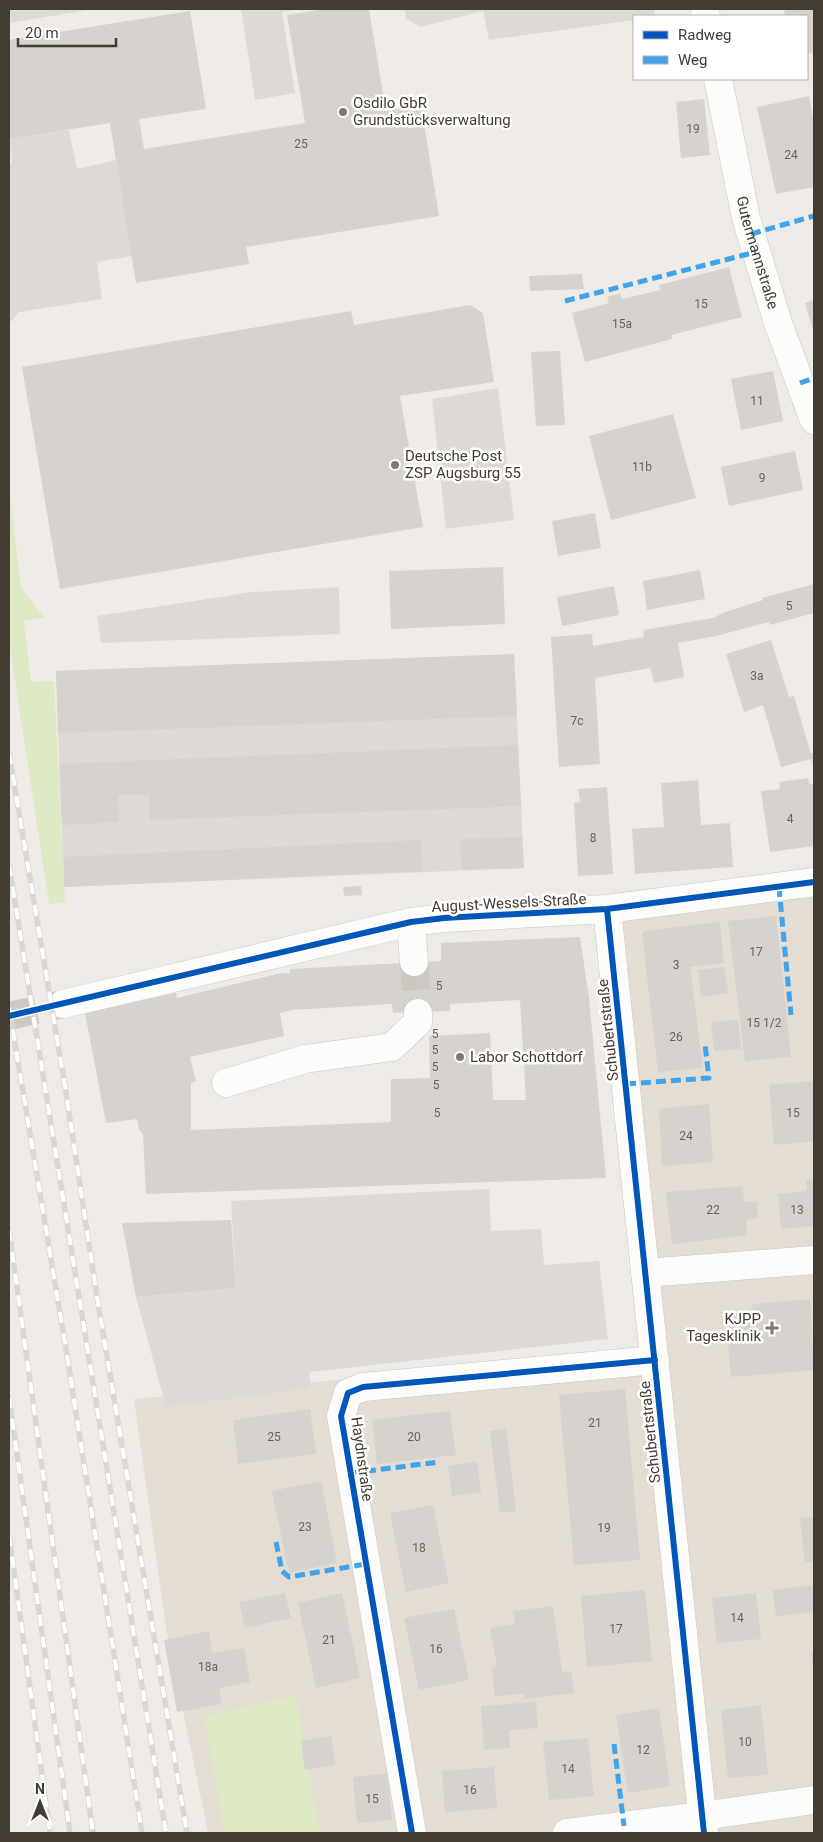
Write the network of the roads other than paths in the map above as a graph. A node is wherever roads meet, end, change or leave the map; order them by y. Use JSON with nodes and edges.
{"nodes":[{"id":1,"x":718,"y":80,"type":"edge"},
{"id":2,"x":814,"y":420,"type":"edge"},
{"id":3,"x":814,"y":882,"type":"edge"},
{"id":4,"x":607,"y":909,"type":"junction"},
{"id":5,"x":411,"y":922,"type":"junction"},
{"id":6,"x":414,"y":962,"type":"tunnel mouth"},
{"id":7,"x":63,"y":1004,"type":"tunnel mouth"},
{"id":8,"x":418,"y":1013,"type":"tunnel mouth"},
{"id":9,"x":226,"y":1083,"type":"dead end"},
{"id":10,"x":814,"y":1260,"type":"edge"},
{"id":11,"x":646,"y":1273,"type":"junction"},
{"id":12,"x":654,"y":1360,"type":"junction"},
{"id":13,"x":814,"y":1800,"type":"edge"},
{"id":14,"x":703,"y":1825,"type":"edge"},
{"id":15,"x":412,"y":1833,"type":"edge"},
{"id":16,"x":567,"y":1833,"type":"edge"}],
"edges":[{"from":1,"to":2,"type":"street","name":"Gutermannstraße"},
{"from":3,"to":4,"type":"street","name":"August-Wessels-Straße"},
{"from":4,"to":5,"type":"street","name":"August-Wessels-Straße"},
{"from":4,"to":11,"type":"street","name":"Schubertstraße"},
{"from":5,"to":6,"type":"street"},
{"from":5,"to":7,"type":"street","name":"August-Wessels-Straße"},
{"from":8,"to":9,"type":"street"},
{"from":10,"to":11,"type":"street"},
{"from":11,"to":12,"type":"street","name":"Schubertstraße"},
{"from":12,"to":14,"type":"street","name":"Schubertstraße"},
{"from":12,"to":15,"type":"street","name":"Haydnstraße"},
{"from":13,"to":14,"type":"street"},
{"from":14,"to":16,"type":"street"}]}
